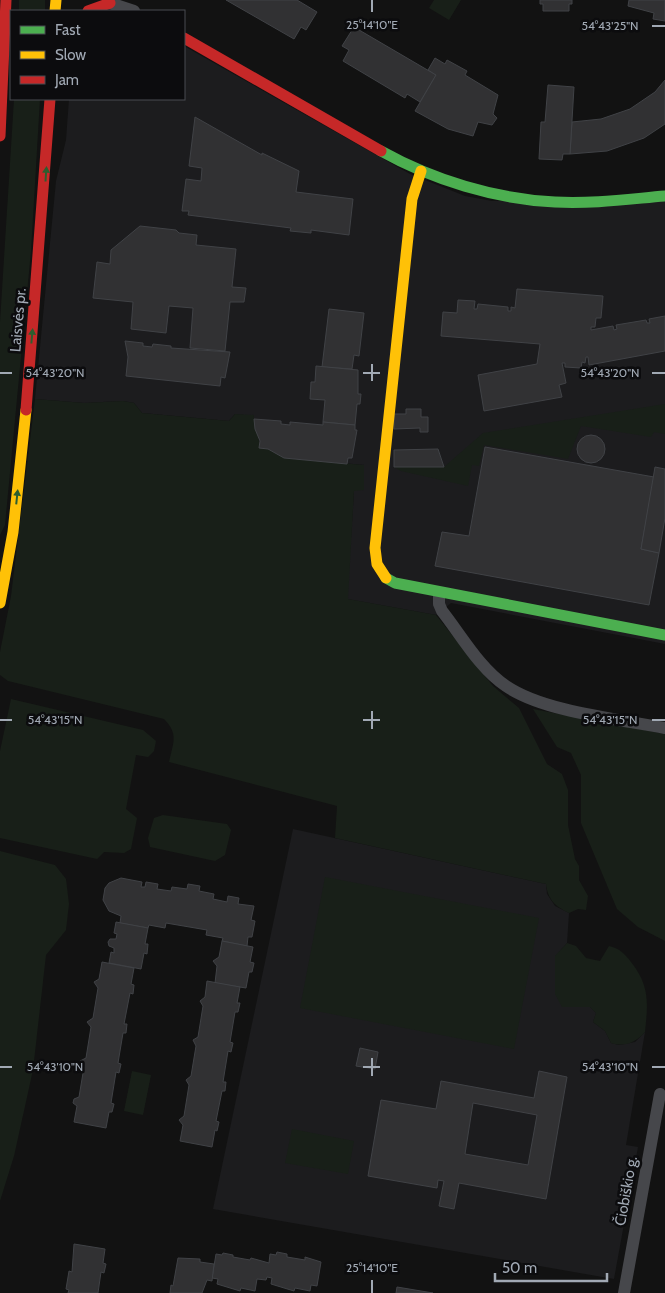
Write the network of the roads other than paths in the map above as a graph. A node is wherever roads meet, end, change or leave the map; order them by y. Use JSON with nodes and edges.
{"nodes":[{"id":1,"x":6,"y":0,"type":"edge"},
{"id":2,"x":107,"y":2,"type":"edge"},
{"id":3,"x":90,"y":10,"type":"edge"},
{"id":4,"x":131,"y":10,"type":"edge"},
{"id":5,"x":185,"y":39,"type":"edge"},
{"id":6,"x":50,"y":100,"type":"edge"},
{"id":7,"x":0,"y":136,"type":"edge"},
{"id":8,"x":420,"y":171,"type":"junction"},
{"id":9,"x":665,"y":196,"type":"edge"},
{"id":10,"x":13,"y":532,"type":"junction"},
{"id":11,"x":0,"y":543,"type":"edge"},
{"id":12,"x":2,"y":576,"type":"edge"},
{"id":13,"x":439,"y":593,"type":"junction"},
{"id":14,"x":0,"y":603,"type":"edge"},
{"id":15,"x":665,"y":635,"type":"edge"},
{"id":16,"x":665,"y":728,"type":"edge"},
{"id":17,"x":660,"y":1094,"type":"dead end"},
{"id":18,"x":624,"y":1293,"type":"edge"}],
"edges":[{"from":1,"to":7,"type":"street"},
{"from":2,"to":3,"type":"street"},
{"from":2,"to":4,"type":"street"},
{"from":5,"to":8,"type":"street"},
{"from":10,"to":6,"type":"street","name":"Laisvės pr.","one_way":true},
{"from":8,"to":9,"type":"street"},
{"from":8,"to":13,"type":"street"},
{"from":10,"to":11,"type":"street"},
{"from":10,"to":12,"type":"street","name":"Laisvės pr."},
{"from":12,"to":14,"type":"street","name":"Laisvės pr."},
{"from":13,"to":15,"type":"street"},
{"from":13,"to":16,"type":"street"},
{"from":17,"to":18,"type":"street","name":"Čiobiškio g."}]}
